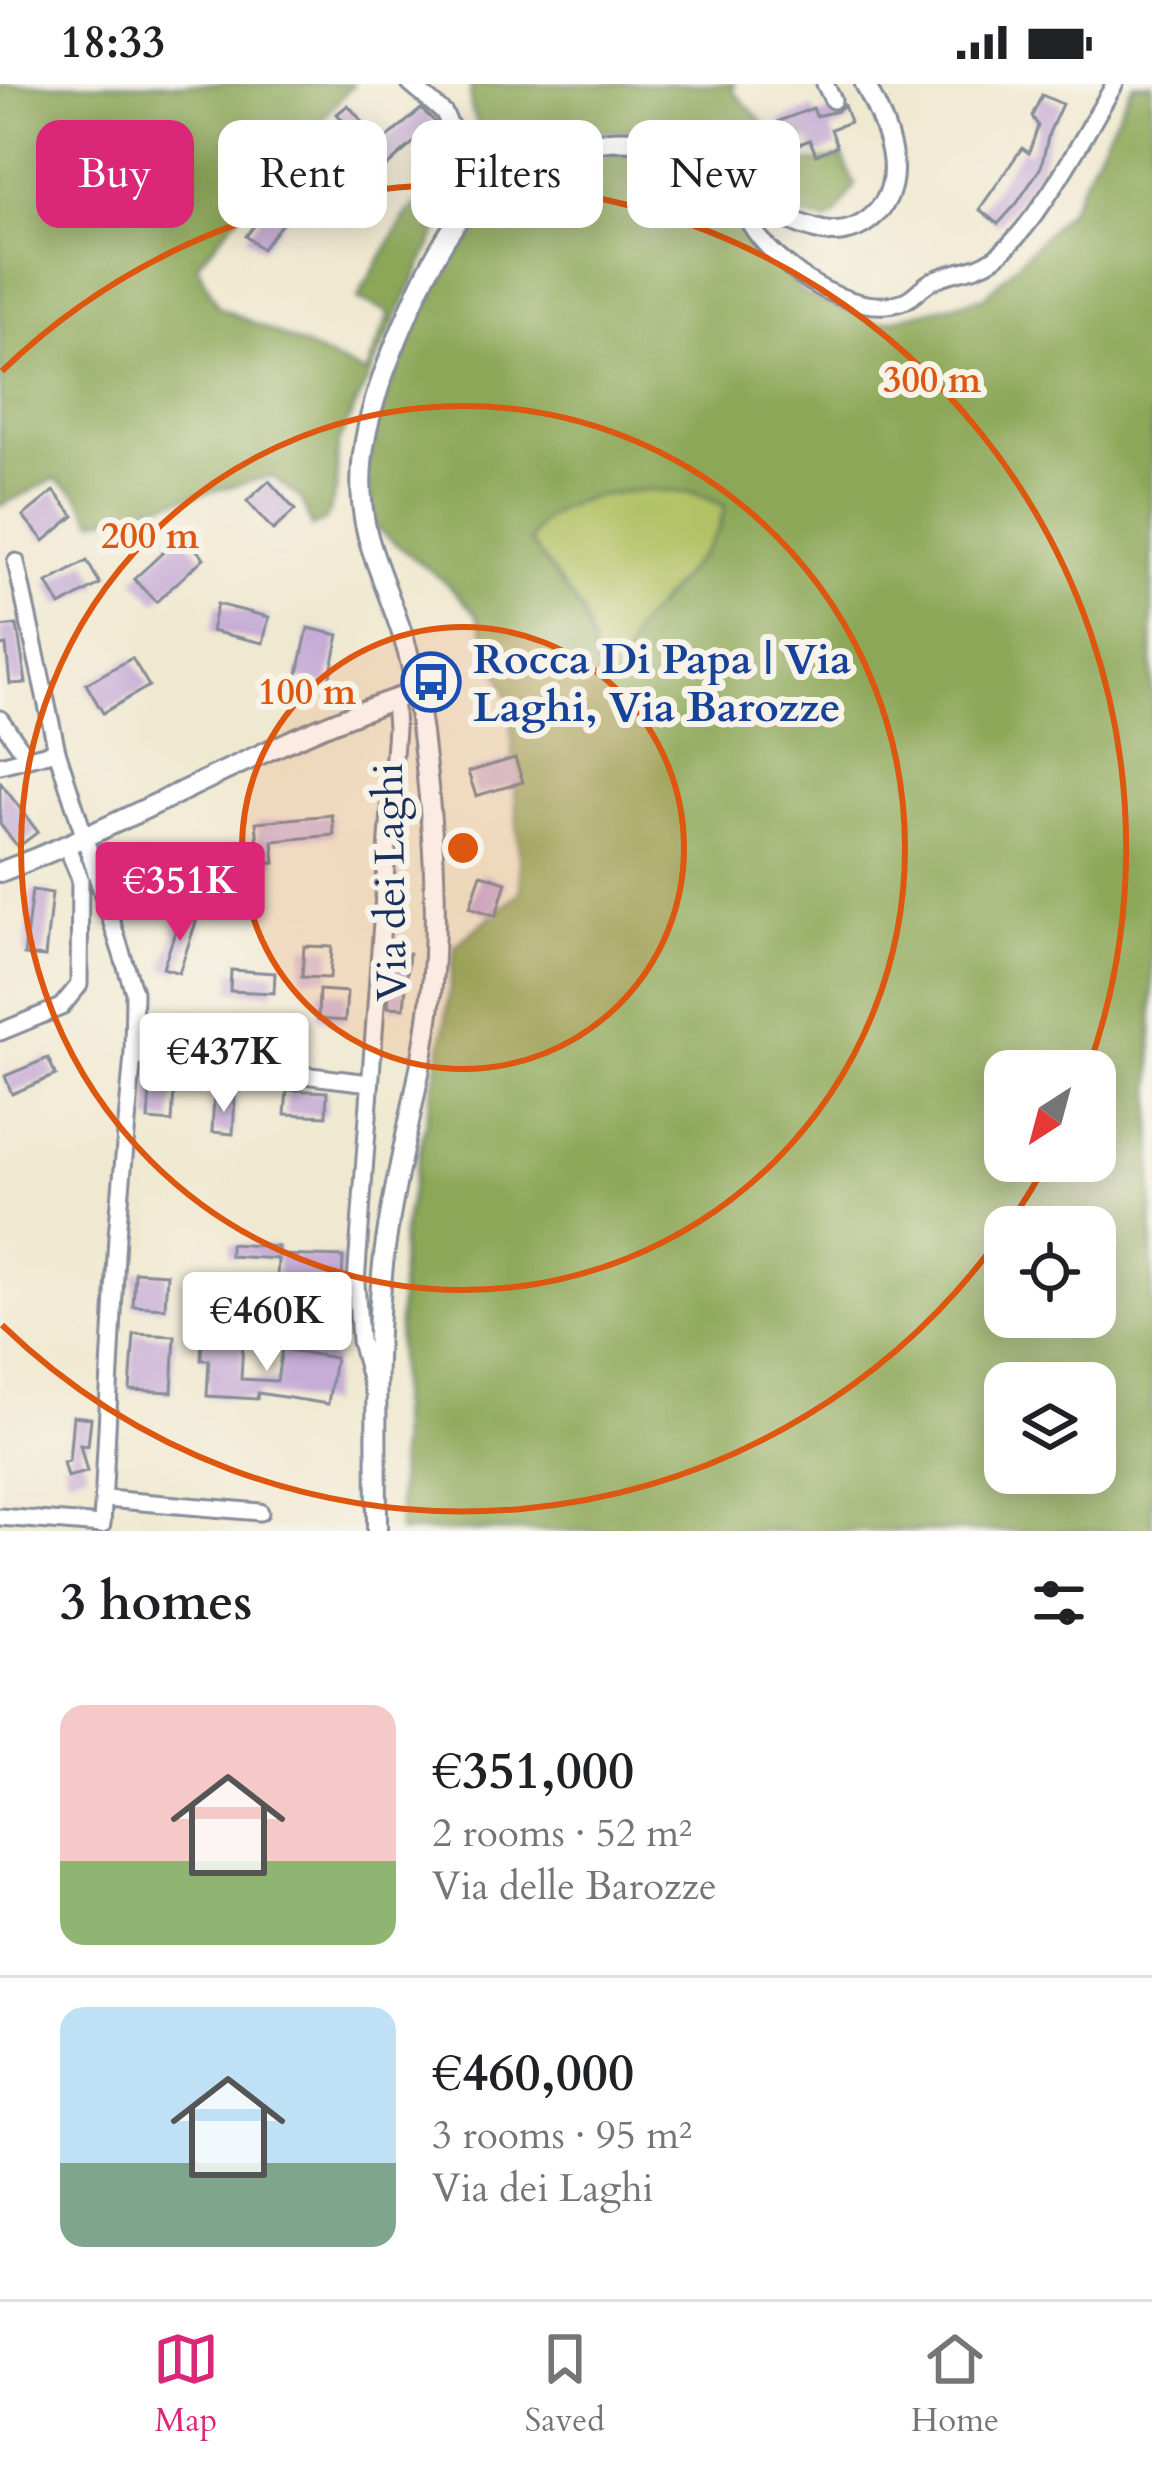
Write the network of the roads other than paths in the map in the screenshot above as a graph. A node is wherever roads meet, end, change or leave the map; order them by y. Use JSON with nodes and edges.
{"nodes":[{"id":1,"x":410,"y":84,"type":"edge"},
{"id":2,"x":865,"y":84,"type":"edge"},
{"id":3,"x":1115,"y":84,"type":"edge"},
{"id":4,"x":447,"y":120,"type":"edge"},
{"id":5,"x":800,"y":225,"type":"edge"},
{"id":6,"x":454,"y":228,"type":"edge"},
{"id":7,"x":753,"y":228,"type":"edge"},
{"id":8,"x":16,"y":562,"type":"dead end"},
{"id":9,"x":416,"y":692,"type":"junction"},
{"id":10,"x":394,"y":699,"type":"junction"},
{"id":11,"x":0,"y":719,"type":"edge"},
{"id":12,"x":57,"y":751,"type":"junction"},
{"id":13,"x":28,"y":758,"type":"junction"},
{"id":14,"x":0,"y":764,"type":"edge"},
{"id":15,"x":76,"y":843,"type":"junction"},
{"id":16,"x":0,"y":872,"type":"edge"},
{"id":17,"x":0,"y":1033,"type":"edge"},
{"id":18,"x":133,"y":1055,"type":"junction"},
{"id":19,"x":370,"y":1082,"type":"junction"},
{"id":20,"x":377,"y":1404,"type":"junction"},
{"id":21,"x":106,"y":1499,"type":"junction"},
{"id":22,"x":260,"y":1512,"type":"dead end"},
{"id":23,"x":0,"y":1517,"type":"edge"},
{"id":24,"x":376,"y":1531,"type":"edge"}],
"edges":[{"from":1,"to":4,"type":"street"},
{"from":2,"to":5,"type":"main road","name":"Via dei Laghi"},
{"from":3,"to":7,"type":"street"},
{"from":6,"to":9,"type":"main road","name":"Via dei Laghi"},
{"from":8,"to":12,"type":"street"},
{"from":9,"to":10,"type":"main road"},
{"from":9,"to":20,"type":"main road","name":"Via dei Laghi"},
{"from":10,"to":15,"type":"main road"},
{"from":10,"to":19,"type":"street"},
{"from":11,"to":13,"type":"street"},
{"from":12,"to":13,"type":"street"},
{"from":12,"to":15,"type":"street"},
{"from":13,"to":14,"type":"street"},
{"from":15,"to":16,"type":"main road"},
{"from":15,"to":17,"type":"street"},
{"from":15,"to":18,"type":"street"},
{"from":18,"to":19,"type":"street"},
{"from":18,"to":21,"type":"street"},
{"from":19,"to":20,"type":"street"},
{"from":20,"to":24,"type":"main road","name":"Via dei Laghi"},
{"from":21,"to":22,"type":"street"},
{"from":21,"to":23,"type":"street"}]}
